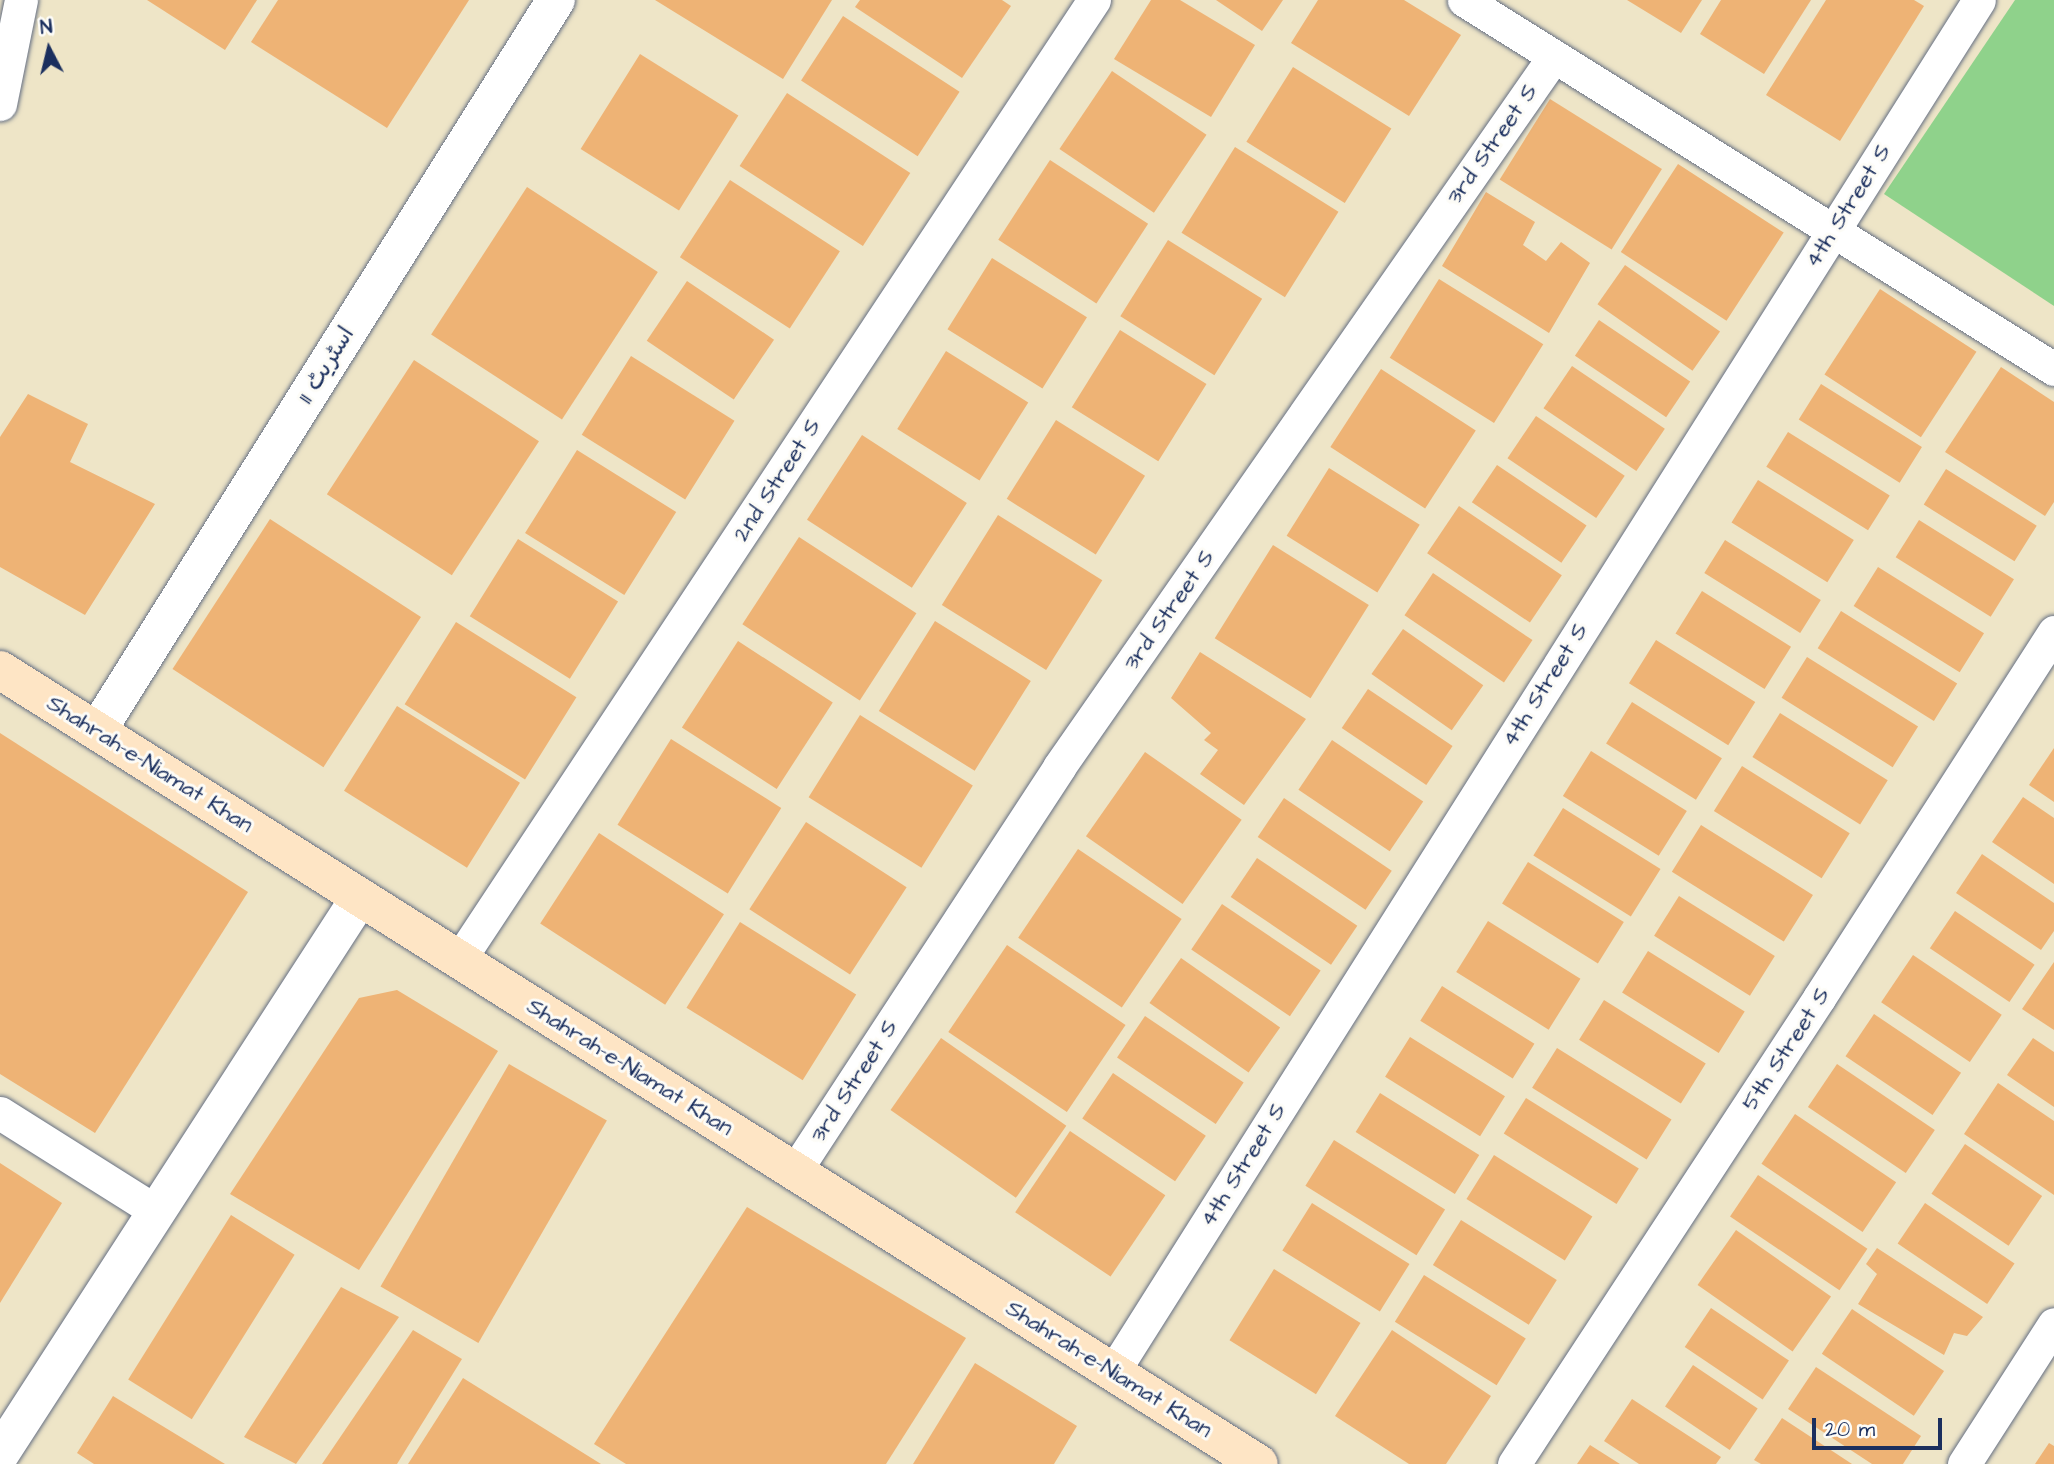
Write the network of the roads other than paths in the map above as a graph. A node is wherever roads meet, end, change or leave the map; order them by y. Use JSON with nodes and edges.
{"nodes":[{"id":1,"x":21,"y":0,"type":"edge"},
{"id":2,"x":556,"y":0,"type":"edge"},
{"id":3,"x":1094,"y":0,"type":"edge"},
{"id":4,"x":1464,"y":0,"type":"edge"},
{"id":5,"x":1979,"y":0,"type":"edge"},
{"id":6,"x":1554,"y":56,"type":"junction"},
{"id":7,"x":0,"y":104,"type":"edge"},
{"id":8,"x":1832,"y":230,"type":"junction"},
{"id":9,"x":2054,"y":369,"type":"edge"},
{"id":10,"x":2054,"y":632,"type":"edge"},
{"id":11,"x":0,"y":670,"type":"edge"},
{"id":12,"x":97,"y":731,"type":"junction"},
{"id":13,"x":360,"y":897,"type":"junction"},
{"id":14,"x":460,"y":960,"type":"junction"},
{"id":15,"x":0,"y":1113,"type":"edge"},
{"id":16,"x":795,"y":1171,"type":"junction"},
{"id":17,"x":157,"y":1212,"type":"junction"},
{"id":18,"x":2054,"y":1324,"type":"edge"},
{"id":19,"x":1113,"y":1372,"type":"junction"},
{"id":20,"x":0,"y":1454,"type":"edge"},
{"id":21,"x":1259,"y":1464,"type":"edge"},
{"id":22,"x":1514,"y":1464,"type":"edge"},
{"id":23,"x":1965,"y":1464,"type":"edge"}],
"edges":[{"from":1,"to":7,"type":"street"},
{"from":2,"to":12,"type":"street","name":"اسٹریٹ 11"},
{"from":3,"to":14,"type":"street","name":"2nd Street S"},
{"from":4,"to":6,"type":"street"},
{"from":5,"to":8,"type":"street","name":"4th Street S"},
{"from":6,"to":8,"type":"street"},
{"from":6,"to":16,"type":"street","name":"3rd Street S"},
{"from":8,"to":9,"type":"street"},
{"from":8,"to":19,"type":"street","name":"4th Street S"},
{"from":10,"to":22,"type":"street","name":"5th Street S"},
{"from":11,"to":12,"type":"main road","name":"Shahrah-e-Niamat Khan"},
{"from":12,"to":13,"type":"main road","name":"Shahrah-e-Niamat Khan"},
{"from":13,"to":14,"type":"main road","name":"Shahrah-e-Niamat Khan"},
{"from":13,"to":17,"type":"street"},
{"from":14,"to":16,"type":"main road","name":"Shahrah-e-Niamat Khan"},
{"from":15,"to":17,"type":"street"},
{"from":16,"to":19,"type":"main road","name":"Shahrah-e-Niamat Khan"},
{"from":17,"to":20,"type":"street"},
{"from":18,"to":23,"type":"street"},
{"from":19,"to":21,"type":"main road","name":"Shahrah-e-Niamat Khan"}]}
